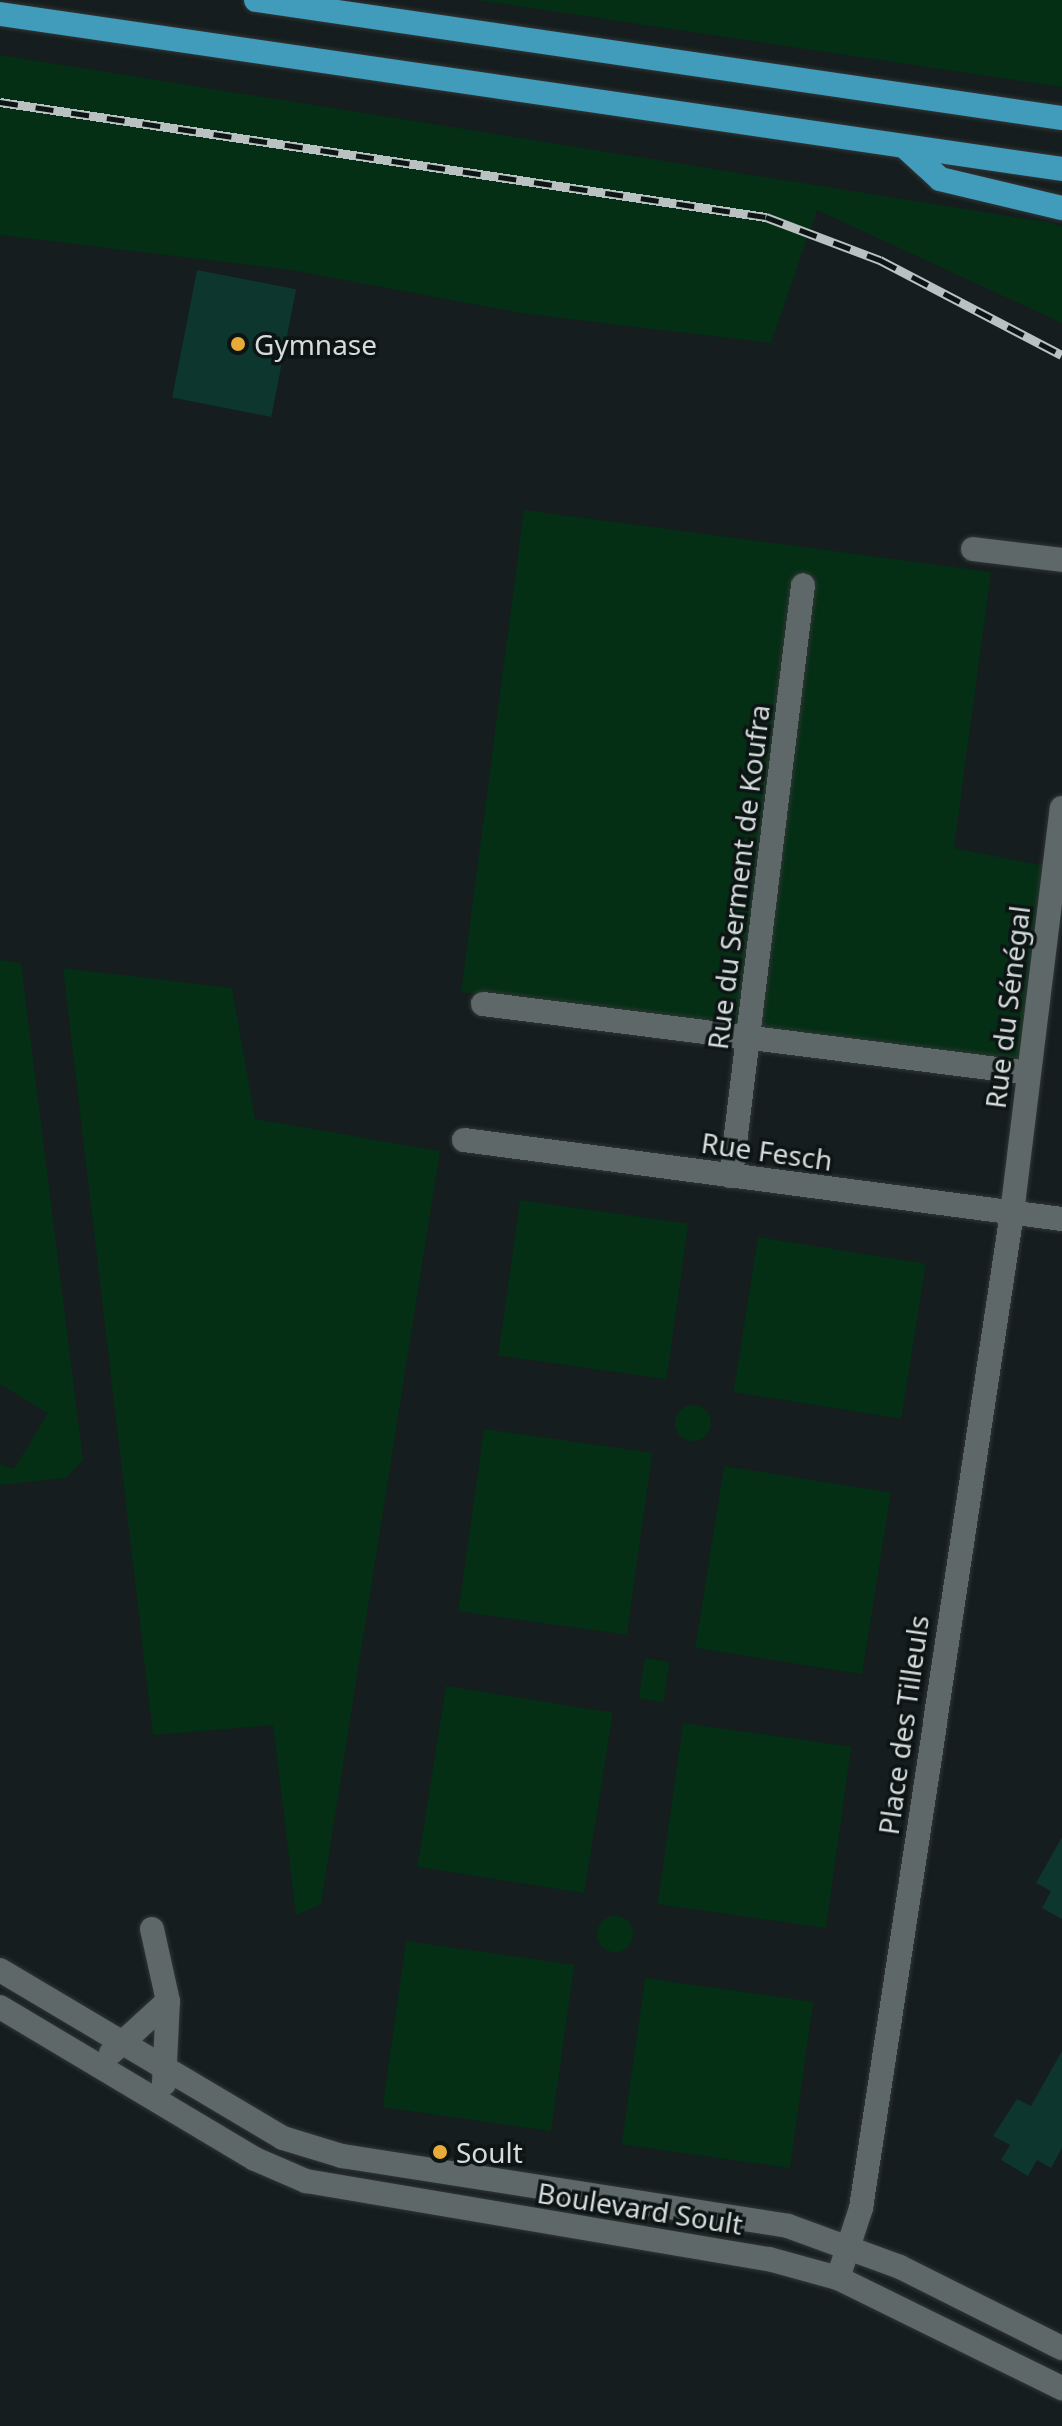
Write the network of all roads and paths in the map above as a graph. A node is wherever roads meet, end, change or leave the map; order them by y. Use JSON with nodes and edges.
{"nodes":[{"id":1,"x":256,"y":0,"type":"edge"},
{"id":2,"x":0,"y":14,"type":"edge"},
{"id":3,"x":1062,"y":118,"type":"edge"},
{"id":4,"x":905,"y":147,"type":"junction"},
{"id":5,"x":1062,"y":169,"type":"edge"},
{"id":6,"x":1062,"y":208,"type":"edge"},
{"id":7,"x":973,"y":549,"type":"dead end"},
{"id":8,"x":1062,"y":560,"type":"edge"},
{"id":9,"x":803,"y":585,"type":"dead end"},
{"id":10,"x":1062,"y":808,"type":"edge"},
{"id":11,"x":483,"y":1004,"type":"dead end"},
{"id":12,"x":749,"y":1037,"type":"junction"},
{"id":13,"x":1029,"y":1073,"type":"junction"},
{"id":14,"x":464,"y":1140,"type":"dead end"},
{"id":15,"x":731,"y":1176,"type":"junction"},
{"id":16,"x":1012,"y":1213,"type":"junction"},
{"id":17,"x":1062,"y":1219,"type":"edge"},
{"id":18,"x":152,"y":1929,"type":"dead end"},
{"id":19,"x":0,"y":1970,"type":"edge"},
{"id":20,"x":168,"y":2001,"type":"junction"},
{"id":21,"x":0,"y":2007,"type":"edge"},
{"id":22,"x":120,"y":2043,"type":"junction"},
{"id":23,"x":107,"y":2072,"type":"junction"},
{"id":24,"x":170,"y":2074,"type":"junction"},
{"id":25,"x":156,"y":2101,"type":"junction"},
{"id":26,"x":649,"y":2203,"type":"junction"},
{"id":27,"x":643,"y":2239,"type":"junction"},
{"id":28,"x":851,"y":2245,"type":"junction"},
{"id":29,"x":838,"y":2278,"type":"junction"},
{"id":30,"x":1062,"y":2348,"type":"edge"},
{"id":31,"x":1062,"y":2388,"type":"edge"}],
"edges":[{"from":1,"to":3,"type":"highway"},
{"from":2,"to":4,"type":"highway"},
{"from":4,"to":5,"type":"highway"},
{"from":4,"to":6,"type":"highway"},
{"from":7,"to":8,"type":"street"},
{"from":9,"to":12,"type":"street","name":"Rue du Serment de Koufra"},
{"from":10,"to":13,"type":"street","name":"Rue du Sénégal"},
{"from":11,"to":12,"type":"street"},
{"from":12,"to":13,"type":"street"},
{"from":12,"to":15,"type":"street","name":"Rue du Serment de Koufra"},
{"from":13,"to":16,"type":"street","name":"Rue du Sénégal"},
{"from":14,"to":15,"type":"street","name":"Rue Fesch"},
{"from":15,"to":16,"type":"street","name":"Rue Fesch"},
{"from":16,"to":17,"type":"street","name":"Rue Fesch"},
{"from":16,"to":28,"type":"street","name":"Place des Tilleuls"},
{"from":18,"to":20,"type":"street"},
{"from":19,"to":22,"type":"street","name":"Boulevard Soult"},
{"from":20,"to":22,"type":"street"},
{"from":20,"to":24,"type":"street"},
{"from":21,"to":23,"type":"street","name":"Boulevard Soult"},
{"from":22,"to":23,"type":"street"},
{"from":22,"to":24,"type":"street","name":"Boulevard Soult"},
{"from":23,"to":25,"type":"street","name":"Boulevard Soult"},
{"from":24,"to":25,"type":"street"},
{"from":24,"to":26,"type":"street","name":"Boulevard Soult"},
{"from":25,"to":27,"type":"street","name":"Boulevard Soult"},
{"from":26,"to":27,"type":"street"},
{"from":26,"to":28,"type":"street","name":"Boulevard Soult"},
{"from":27,"to":29,"type":"street","name":"Boulevard Soult"},
{"from":28,"to":29,"type":"street","name":"Place des Tilleuls"},
{"from":28,"to":30,"type":"street","name":"Boulevard Soult"},
{"from":29,"to":31,"type":"street","name":"Boulevard Soult"}]}
